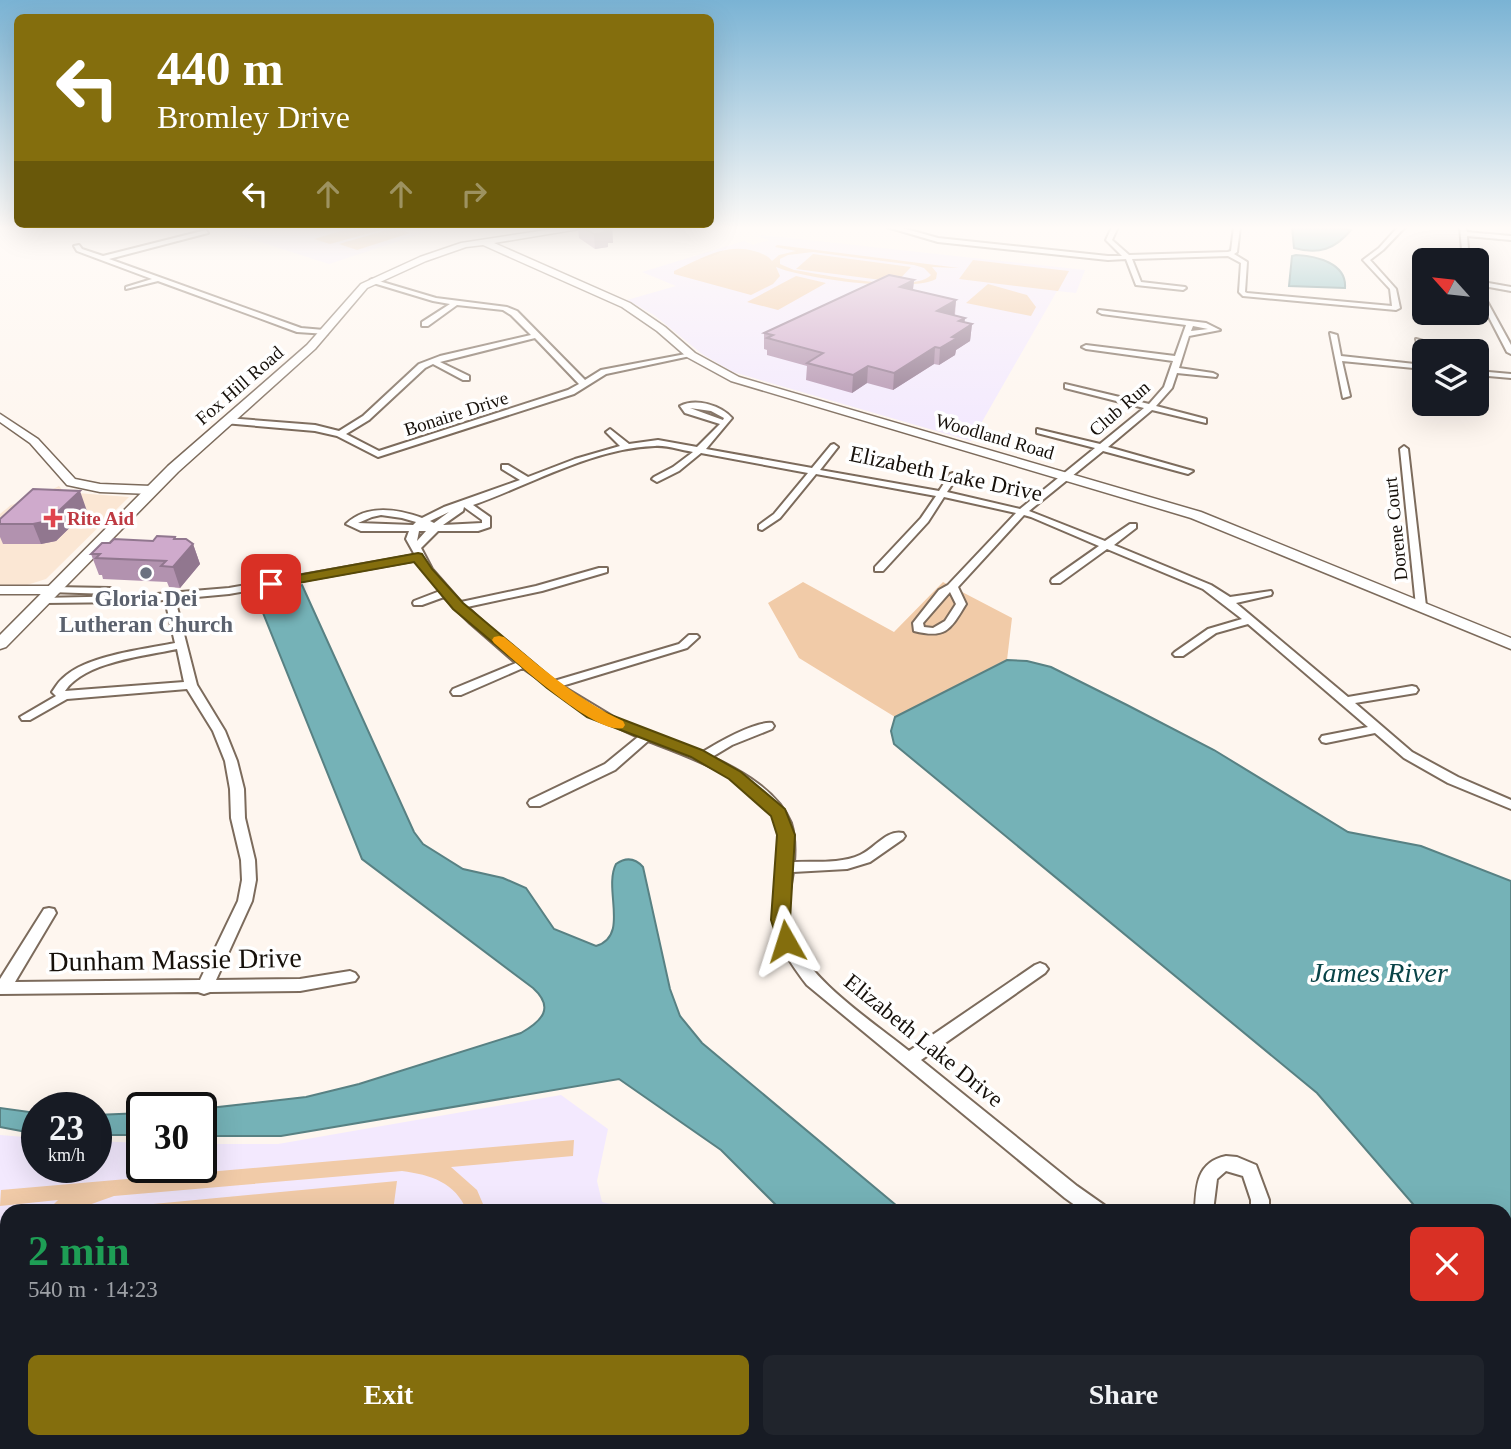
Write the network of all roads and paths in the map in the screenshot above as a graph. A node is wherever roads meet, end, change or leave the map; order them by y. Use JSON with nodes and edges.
{"nodes":[{"id":1,"x":201,"y":295,"type":"edge"},
{"id":2,"x":354,"y":295,"type":"edge"},
{"id":3,"x":416,"y":295,"type":"edge"},
{"id":4,"x":603,"y":295,"type":"edge"},
{"id":5,"x":1245,"y":295,"type":"edge"},
{"id":6,"x":1394,"y":295,"type":"edge"},
{"id":7,"x":454,"y":304,"type":"junction"},
{"id":8,"x":1489,"y":309,"type":"edge"},
{"id":9,"x":1102,"y":312,"type":"dead end"},
{"id":10,"x":1190,"y":323,"type":"junction"},
{"id":11,"x":425,"y":324,"type":"dead end"},
{"id":12,"x":324,"y":332,"type":"junction"},
{"id":13,"x":1186,"y":334,"type":"junction"},
{"id":14,"x":1333,"y":335,"type":"dead end"},
{"id":15,"x":535,"y":336,"type":"junction"},
{"id":16,"x":1086,"y":347,"type":"dead end"},
{"id":17,"x":1511,"y":352,"type":"edge"},
{"id":18,"x":691,"y":355,"type":"junction"},
{"id":19,"x":1338,"y":358,"type":"junction"},
{"id":20,"x":433,"y":362,"type":"junction"},
{"id":21,"x":1177,"y":364,"type":"junction"},
{"id":22,"x":1412,"y":366,"type":"edge"},
{"id":23,"x":1489,"y":374,"type":"edge"},
{"id":24,"x":1213,"y":375,"type":"dead end"},
{"id":25,"x":1511,"y":376,"type":"edge"},
{"id":26,"x":466,"y":378,"type":"dead end"},
{"id":27,"x":584,"y":384,"type":"junction"},
{"id":28,"x":1068,"y":386,"type":"dead end"},
{"id":29,"x":1346,"y":396,"type":"dead end"},
{"id":30,"x":1150,"y":407,"type":"junction"},
{"id":31,"x":0,"y":417,"type":"edge"},
{"id":32,"x":227,"y":421,"type":"junction"},
{"id":33,"x":1203,"y":421,"type":"dead end"},
{"id":34,"x":725,"y":423,"type":"dead end"},
{"id":35,"x":1040,"y":431,"type":"dead end"},
{"id":36,"x":610,"y":432,"type":"dead end"},
{"id":37,"x":340,"y":434,"type":"junction"},
{"id":38,"x":626,"y":446,"type":"junction"},
{"id":39,"x":834,"y":447,"type":"dead end"},
{"id":40,"x":1102,"y":448,"type":"junction"},
{"id":41,"x":699,"y":449,"type":"junction"},
{"id":42,"x":1404,"y":449,"type":"dead end"},
{"id":43,"x":505,"y":467,"type":"dead end"},
{"id":44,"x":813,"y":470,"type":"junction"},
{"id":45,"x":1188,"y":471,"type":"dead end"},
{"id":46,"x":953,"y":476,"type":"dead end"},
{"id":47,"x":1066,"y":477,"type":"junction"},
{"id":48,"x":657,"y":479,"type":"dead end"},
{"id":49,"x":528,"y":481,"type":"junction"},
{"id":50,"x":151,"y":490,"type":"junction"},
{"id":51,"x":941,"y":494,"type":"junction"},
{"id":52,"x":465,"y":504,"type":"junction"},
{"id":53,"x":1022,"y":512,"type":"junction"},
{"id":54,"x":421,"y":524,"type":"junction"},
{"id":55,"x":1133,"y":526,"type":"dead end"},
{"id":56,"x":435,"y":527,"type":"junction"},
{"id":57,"x":762,"y":527,"type":"dead end"},
{"id":58,"x":1107,"y":544,"type":"junction"},
{"id":59,"x":418,"y":555,"type":"junction"},
{"id":60,"x":879,"y":569,"type":"dead end"},
{"id":61,"x":603,"y":570,"type":"dead end"},
{"id":62,"x":1056,"y":581,"type":"dead end"},
{"id":63,"x":952,"y":587,"type":"dead end"},
{"id":64,"x":0,"y":590,"type":"edge"},
{"id":65,"x":445,"y":593,"type":"junction"},
{"id":66,"x":1267,"y":593,"type":"dead end"},
{"id":67,"x":48,"y":595,"type":"junction"},
{"id":68,"x":169,"y":595,"type":"junction"},
{"id":69,"x":0,"y":600,"type":"edge"},
{"id":70,"x":1228,"y":601,"type":"junction"},
{"id":71,"x":418,"y":603,"type":"dead end"},
{"id":72,"x":458,"y":606,"type":"junction"},
{"id":73,"x":1421,"y":606,"type":"junction"},
{"id":74,"x":1250,"y":620,"type":"junction"},
{"id":75,"x":693,"y":638,"type":"dead end"},
{"id":76,"x":0,"y":644,"type":"edge"},
{"id":77,"x":180,"y":645,"type":"junction"},
{"id":78,"x":1511,"y":645,"type":"edge"},
{"id":79,"x":1179,"y":654,"type":"dead end"},
{"id":80,"x":526,"y":663,"type":"junction"},
{"id":81,"x":191,"y":684,"type":"junction"},
{"id":82,"x":552,"y":685,"type":"junction"},
{"id":83,"x":1412,"y":690,"type":"dead end"},
{"id":84,"x":457,"y":692,"type":"dead end"},
{"id":85,"x":64,"y":696,"type":"junction"},
{"id":86,"x":1346,"y":701,"type":"junction"},
{"id":87,"x":26,"y":717,"type":"dead end"},
{"id":88,"x":768,"y":726,"type":"dead end"},
{"id":89,"x":1377,"y":729,"type":"junction"},
{"id":90,"x":647,"y":736,"type":"junction"},
{"id":91,"x":1326,"y":739,"type":"dead end"},
{"id":92,"x":702,"y":757,"type":"junction"},
{"id":93,"x":535,"y":803,"type":"dead end"},
{"id":94,"x":1511,"y":805,"type":"edge"},
{"id":95,"x":898,"y":836,"type":"dead end"},
{"id":96,"x":786,"y":867,"type":"junction"},
{"id":97,"x":48,"y":913,"type":"dead end"},
{"id":98,"x":1040,"y":969,"type":"dead end"},
{"id":99,"x":350,"y":977,"type":"dead end"},
{"id":100,"x":1,"y":988,"type":"edge"},
{"id":101,"x":204,"y":988,"type":"junction"},
{"id":102,"x":908,"y":1060,"type":"junction"},
{"id":103,"x":1088,"y":1204,"type":"edge"},
{"id":104,"x":1204,"y":1204,"type":"edge"},
{"id":105,"x":1260,"y":1204,"type":"edge"}],
"edges":[{"from":1,"to":12,"type":"street"},
{"from":2,"to":12,"type":"main road","name":"Fox Hill Road"},
{"from":3,"to":7,"type":"street"},
{"from":4,"to":18,"type":"main road","name":"Woodland Road"},
{"from":5,"to":6,"type":"street"},
{"from":7,"to":11,"type":"street"},
{"from":7,"to":15,"type":"street"},
{"from":8,"to":17,"type":"street"},
{"from":9,"to":10,"type":"street"},
{"from":10,"to":13,"type":"street","name":"Club Run"},
{"from":10,"to":13,"type":"street"},
{"from":12,"to":32,"type":"main road","name":"Fox Hill Road"},
{"from":13,"to":21,"type":"street","name":"Club Run"},
{"from":14,"to":19,"type":"street"},
{"from":15,"to":20,"type":"street"},
{"from":15,"to":27,"type":"street"},
{"from":16,"to":21,"type":"street"},
{"from":18,"to":27,"type":"street","name":"Bonaire Drive"},
{"from":18,"to":47,"type":"main road","name":"Woodland Road"},
{"from":19,"to":22,"type":"street"},
{"from":19,"to":29,"type":"street"},
{"from":20,"to":26,"type":"street"},
{"from":20,"to":37,"type":"street"},
{"from":21,"to":24,"type":"street"},
{"from":21,"to":30,"type":"street","name":"Club Run"},
{"from":23,"to":25,"type":"street"},
{"from":27,"to":37,"type":"street","name":"Bonaire Drive"},
{"from":28,"to":30,"type":"street"},
{"from":30,"to":33,"type":"street"},
{"from":30,"to":40,"type":"street","name":"Club Run"},
{"from":31,"to":50,"type":"street"},
{"from":32,"to":37,"type":"street","name":"Bonaire Drive"},
{"from":32,"to":50,"type":"main road","name":"Fox Hill Road"},
{"from":34,"to":41,"type":"street"},
{"from":35,"to":40,"type":"street"},
{"from":36,"to":38,"type":"street"},
{"from":38,"to":41,"type":"street","name":"Elizabeth Lake Drive"},
{"from":38,"to":49,"type":"street","name":"Elizabeth Lake Drive"},
{"from":39,"to":44,"type":"street"},
{"from":40,"to":45,"type":"street"},
{"from":40,"to":47,"type":"street","name":"Club Run"},
{"from":41,"to":44,"type":"street","name":"Elizabeth Lake Drive"},
{"from":41,"to":48,"type":"street"},
{"from":42,"to":73,"type":"street","name":"Dorene Court"},
{"from":43,"to":49,"type":"street"},
{"from":44,"to":51,"type":"street","name":"Elizabeth Lake Drive"},
{"from":44,"to":57,"type":"street"},
{"from":46,"to":51,"type":"street"},
{"from":47,"to":53,"type":"street","name":"Club Run"},
{"from":47,"to":73,"type":"main road","name":"Woodland Road"},
{"from":49,"to":52,"type":"street","name":"Elizabeth Lake Drive"},
{"from":50,"to":67,"type":"main road","name":"Fox Hill Road"},
{"from":51,"to":53,"type":"street","name":"Elizabeth Lake Drive"},
{"from":51,"to":60,"type":"street"},
{"from":52,"to":54,"type":"street","name":"Elizabeth Lake Drive"},
{"from":52,"to":56,"type":"street","name":"Elizabeth Lake Drive"},
{"from":52,"to":56,"type":"street"},
{"from":53,"to":58,"type":"street","name":"Elizabeth Lake Drive"},
{"from":53,"to":63,"type":"street","name":"Club Run"},
{"from":54,"to":54,"type":"street","name":"Elizabeth Lake Drive"},
{"from":54,"to":56,"type":"street"},
{"from":54,"to":59,"type":"street"},
{"from":55,"to":58,"type":"street"},
{"from":56,"to":59,"type":"street","name":"Elizabeth Lake Drive"},
{"from":58,"to":62,"type":"street"},
{"from":58,"to":70,"type":"street","name":"Elizabeth Lake Drive"},
{"from":59,"to":65,"type":"street","name":"Elizabeth Lake Drive"},
{"from":59,"to":68,"type":"street"},
{"from":61,"to":72,"type":"street"},
{"from":64,"to":67,"type":"street"},
{"from":65,"to":71,"type":"street"},
{"from":65,"to":72,"type":"street","name":"Elizabeth Lake Drive"},
{"from":66,"to":70,"type":"street"},
{"from":67,"to":68,"type":"street"},
{"from":67,"to":69,"type":"street"},
{"from":67,"to":76,"type":"main road","name":"Fox Hill Road"},
{"from":68,"to":77,"type":"street"},
{"from":70,"to":74,"type":"street","name":"Elizabeth Lake Drive"},
{"from":72,"to":80,"type":"street","name":"Elizabeth Lake Drive"},
{"from":73,"to":78,"type":"main road","name":"Woodland Road"},
{"from":74,"to":79,"type":"street"},
{"from":74,"to":86,"type":"street","name":"Elizabeth Lake Drive"},
{"from":75,"to":82,"type":"street"},
{"from":77,"to":81,"type":"street"},
{"from":77,"to":85,"type":"street"},
{"from":80,"to":82,"type":"street","name":"Elizabeth Lake Drive"},
{"from":80,"to":84,"type":"street"},
{"from":81,"to":85,"type":"street"},
{"from":81,"to":101,"type":"street"},
{"from":82,"to":90,"type":"street","name":"Elizabeth Lake Drive"},
{"from":83,"to":86,"type":"street"},
{"from":85,"to":87,"type":"street"},
{"from":86,"to":89,"type":"street","name":"Elizabeth Lake Drive"},
{"from":88,"to":92,"type":"street"},
{"from":89,"to":91,"type":"street"},
{"from":89,"to":94,"type":"street","name":"Elizabeth Lake Drive"},
{"from":90,"to":92,"type":"street","name":"Elizabeth Lake Drive"},
{"from":90,"to":93,"type":"street"},
{"from":92,"to":96,"type":"street","name":"Elizabeth Lake Drive"},
{"from":95,"to":96,"type":"street"},
{"from":96,"to":102,"type":"street","name":"Elizabeth Lake Drive"},
{"from":97,"to":100,"type":"street"},
{"from":98,"to":102,"type":"street"},
{"from":99,"to":101,"type":"street","name":"Dunham Massie Drive"},
{"from":100,"to":101,"type":"street","name":"Dunham Massie Drive"},
{"from":102,"to":103,"type":"street","name":"Elizabeth Lake Drive"},
{"from":104,"to":105,"type":"street"}]}
